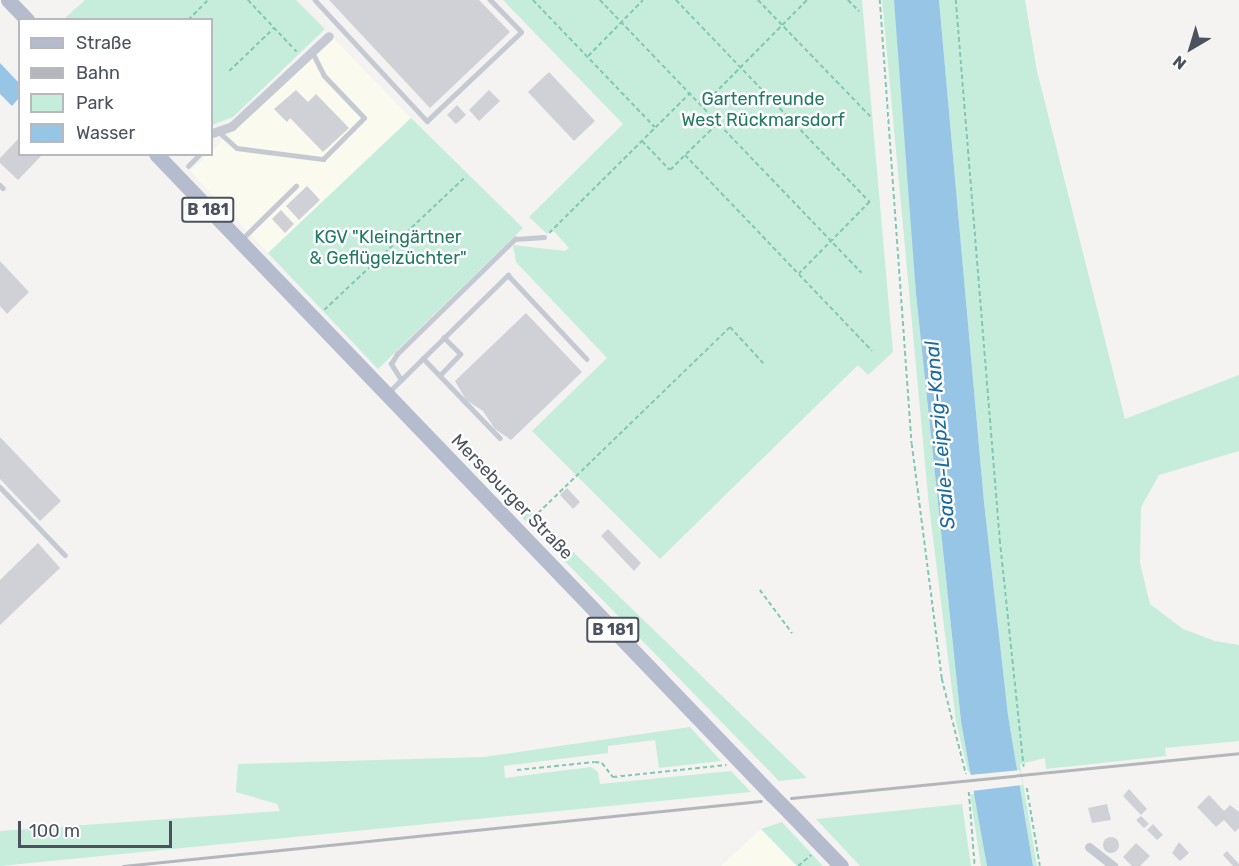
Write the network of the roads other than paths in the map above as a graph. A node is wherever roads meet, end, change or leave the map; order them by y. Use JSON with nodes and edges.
{"nodes":[{"id":1,"x":8,"y":0,"type":"edge"},
{"id":2,"x":315,"y":0,"type":"edge"},
{"id":3,"x":490,"y":0,"type":"edge"},
{"id":4,"x":25,"y":18,"type":"edge"},
{"id":5,"x":329,"y":36,"type":"dead end"},
{"id":6,"x":312,"y":51,"type":"junction"},
{"id":7,"x":215,"y":132,"type":"edge"},
{"id":8,"x":158,"y":156,"type":"edge"},
{"id":9,"x":198,"y":156,"type":"edge"},
{"id":10,"x":188,"y":166,"type":"dead end"},
{"id":11,"x":296,"y":186,"type":"dead end"},
{"id":12,"x":544,"y":237,"type":"road end"},
{"id":13,"x":239,"y":242,"type":"junction"},
{"id":14,"x":444,"y":338,"type":"junction"},
{"id":15,"x":423,"y":358,"type":"junction"},
{"id":16,"x":587,"y":359,"type":"dead end"},
{"id":17,"x":440,"y":375,"type":"junction"},
{"id":18,"x":401,"y":380,"type":"junction"},
{"id":19,"x":387,"y":394,"type":"junction"},
{"id":20,"x":501,"y":438,"type":"dead end"},
{"id":21,"x":0,"y":487,"type":"edge"},
{"id":22,"x":65,"y":555,"type":"dead end"},
{"id":23,"x":1089,"y":847,"type":"dead end"},
{"id":24,"x":841,"y":866,"type":"edge"},
{"id":25,"x":1113,"y":866,"type":"edge"}],
"edges":[{"from":1,"to":4,"type":"main road"},
{"from":2,"to":3,"type":"lane"},
{"from":5,"to":6,"type":"street"},
{"from":6,"to":7,"type":"street"},
{"from":6,"to":7,"type":"lane"},
{"from":8,"to":13,"type":"main road","name":"Merseburger Straße","number":"B 181"},
{"from":9,"to":10,"type":"lane"},
{"from":11,"to":13,"type":"lane"},
{"from":12,"to":18,"type":"lane"},
{"from":13,"to":19,"type":"main road","name":"Merseburger Straße","number":"B 181"},
{"from":14,"to":15,"type":"lane"},
{"from":14,"to":16,"type":"lane"},
{"from":14,"to":17,"type":"lane"},
{"from":15,"to":17,"type":"lane"},
{"from":15,"to":18,"type":"lane"},
{"from":17,"to":20,"type":"lane"},
{"from":18,"to":19,"type":"lane"},
{"from":19,"to":24,"type":"main road","name":"Merseburger Straße","number":"B 181","bridge":true},
{"from":21,"to":22,"type":"lane"},
{"from":23,"to":25,"type":"street"}]}
